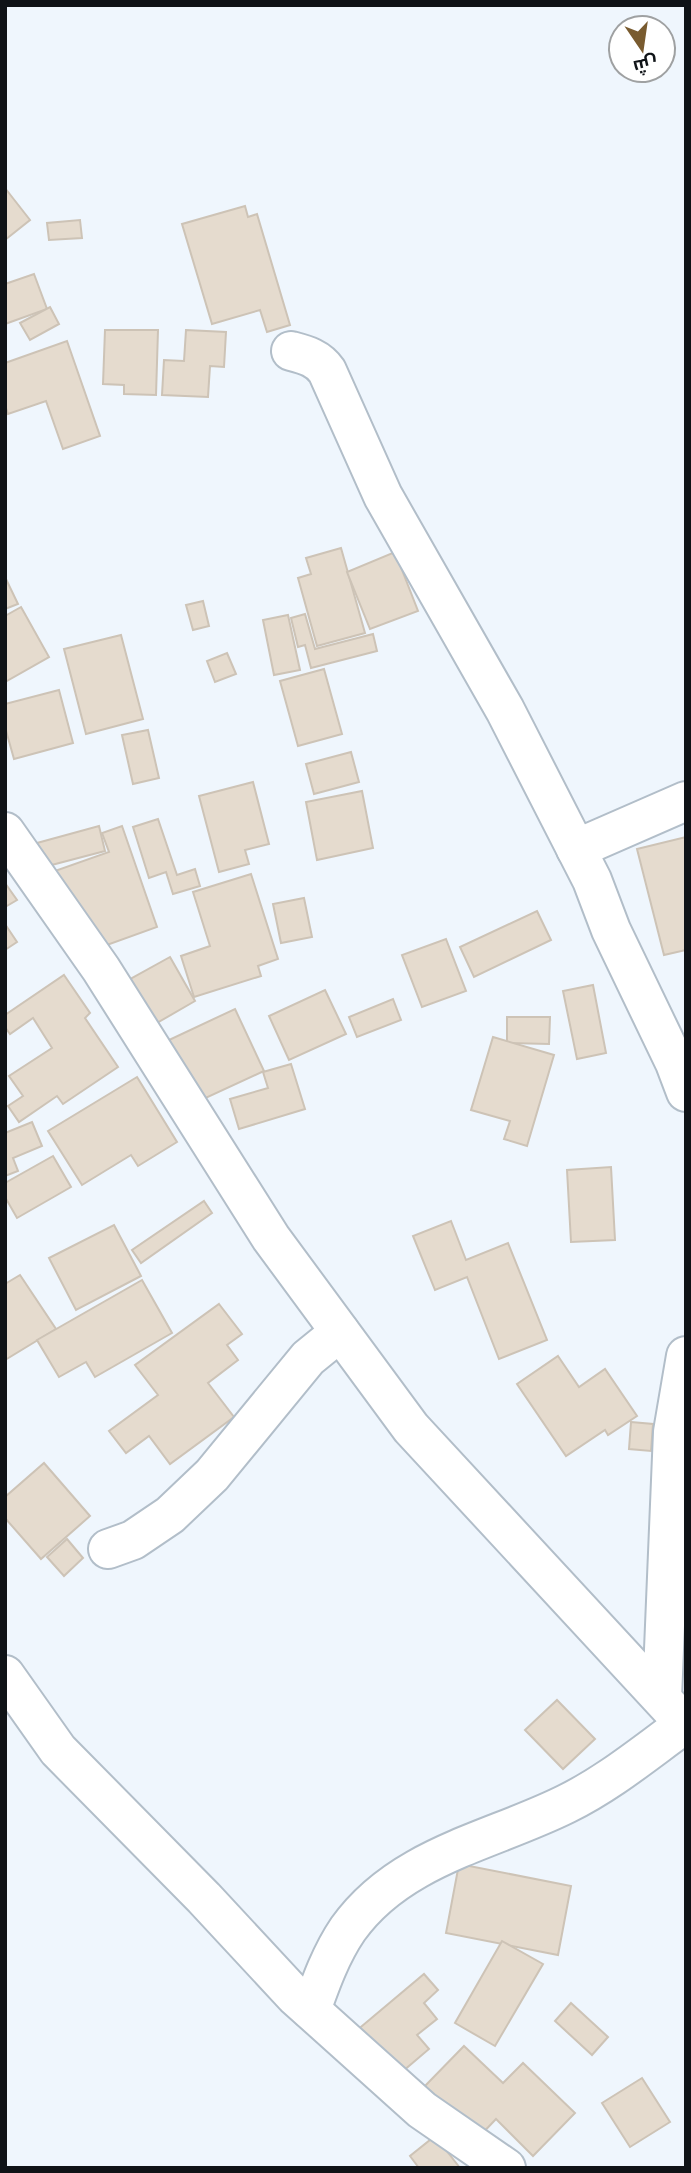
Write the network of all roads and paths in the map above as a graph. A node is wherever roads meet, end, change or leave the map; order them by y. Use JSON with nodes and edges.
{"nodes":[{"id":1,"x":291,"y":351,"type":"dead end"},
{"id":2,"x":686,"y":801,"type":"edge"},
{"id":3,"x":5,"y":832,"type":"edge"},
{"id":4,"x":576,"y":849,"type":"junction"},
{"id":5,"x":686,"y":1092,"type":"edge"},
{"id":6,"x":340,"y":1332,"type":"junction"},
{"id":7,"x":686,"y":1356,"type":"edge"},
{"id":8,"x":108,"y":1549,"type":"dead end"},
{"id":9,"x":5,"y":1675,"type":"edge"},
{"id":10,"x":678,"y":1716,"type":"edge"},
{"id":11,"x":311,"y":2010,"type":"junction"},
{"id":12,"x":506,"y":2168,"type":"edge"}],
"edges":[{"from":1,"to":4,"type":"street"},
{"from":2,"to":4,"type":"street"},
{"from":3,"to":6,"type":"street"},
{"from":4,"to":5,"type":"street"},
{"from":6,"to":8,"type":"street"},
{"from":6,"to":10,"type":"street"},
{"from":7,"to":10,"type":"street"},
{"from":9,"to":11,"type":"street"},
{"from":10,"to":11,"type":"street"},
{"from":11,"to":12,"type":"street"}]}
